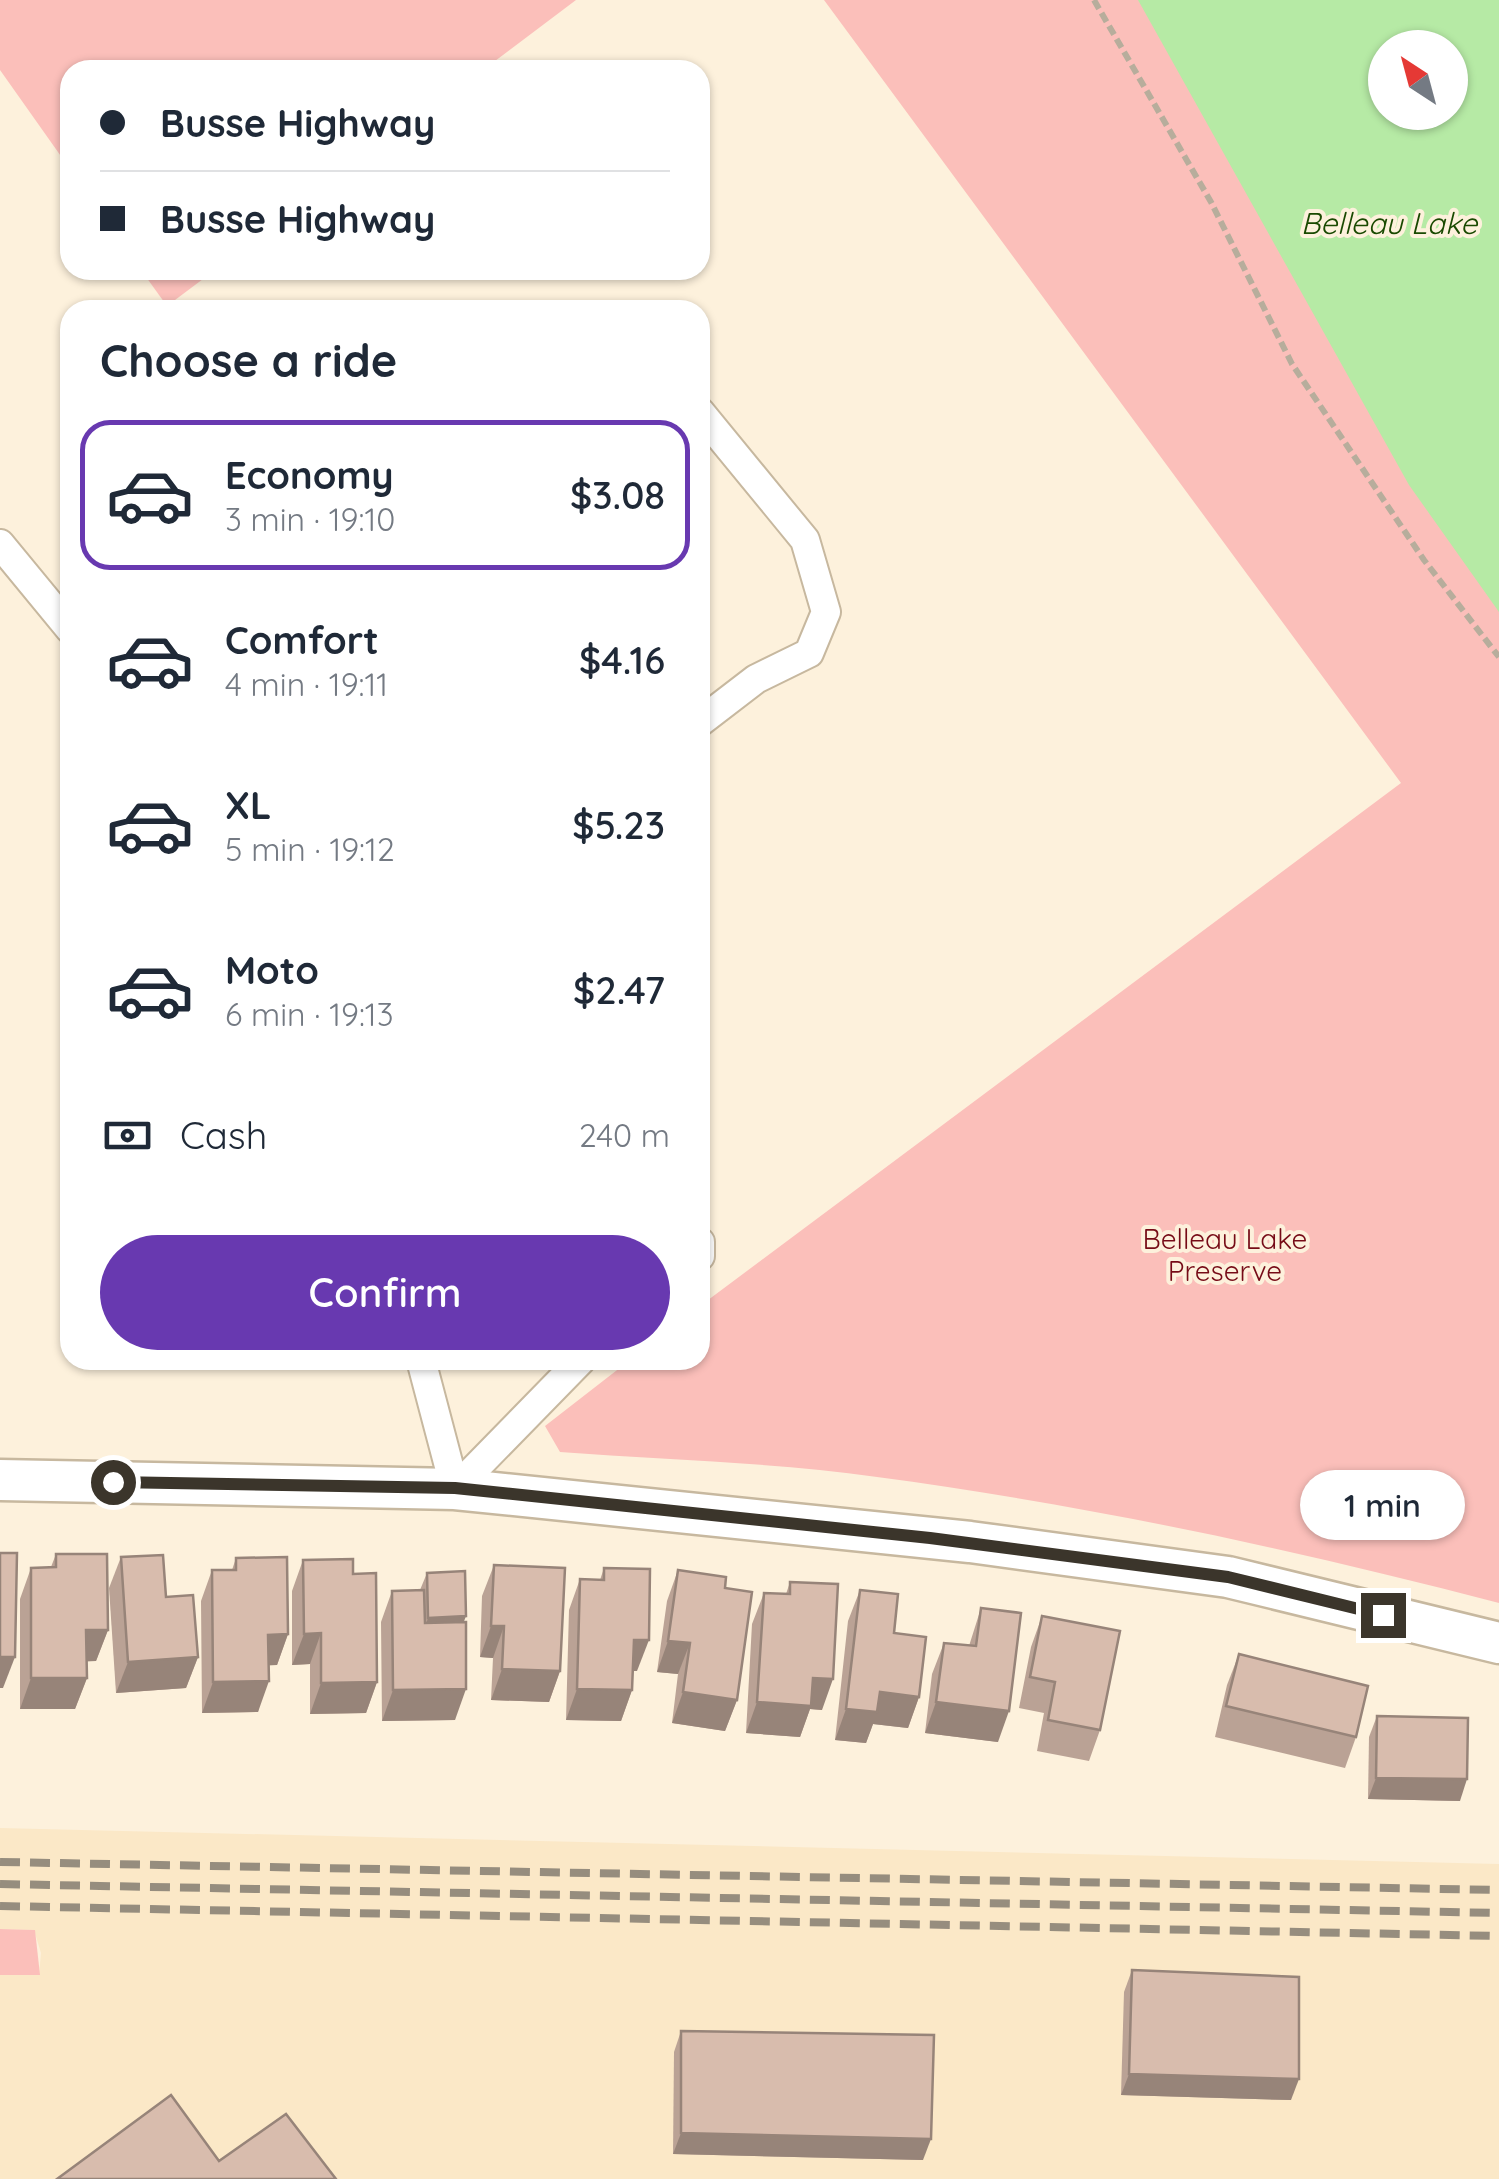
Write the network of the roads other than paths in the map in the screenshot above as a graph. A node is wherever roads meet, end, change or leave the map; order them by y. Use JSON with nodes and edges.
{"nodes":[{"id":1,"x":710,"y":424,"type":"edge"},
{"id":2,"x":0,"y":544,"type":"edge"},
{"id":3,"x":60,"y":617,"type":"edge"},
{"id":4,"x":710,"y":714,"type":"edge"},
{"id":5,"x":424,"y":1370,"type":"edge"},
{"id":6,"x":571,"y":1370,"type":"edge"},
{"id":7,"x":0,"y":1480,"type":"edge"},
{"id":8,"x":455,"y":1488,"type":"junction"},
{"id":9,"x":1499,"y":1643,"type":"edge"}],
"edges":[{"from":1,"to":4,"type":"street"},
{"from":2,"to":3,"type":"street"},
{"from":5,"to":8,"type":"street"},
{"from":6,"to":8,"type":"street"},
{"from":7,"to":8,"type":"main road"},
{"from":8,"to":9,"type":"main road"}]}
